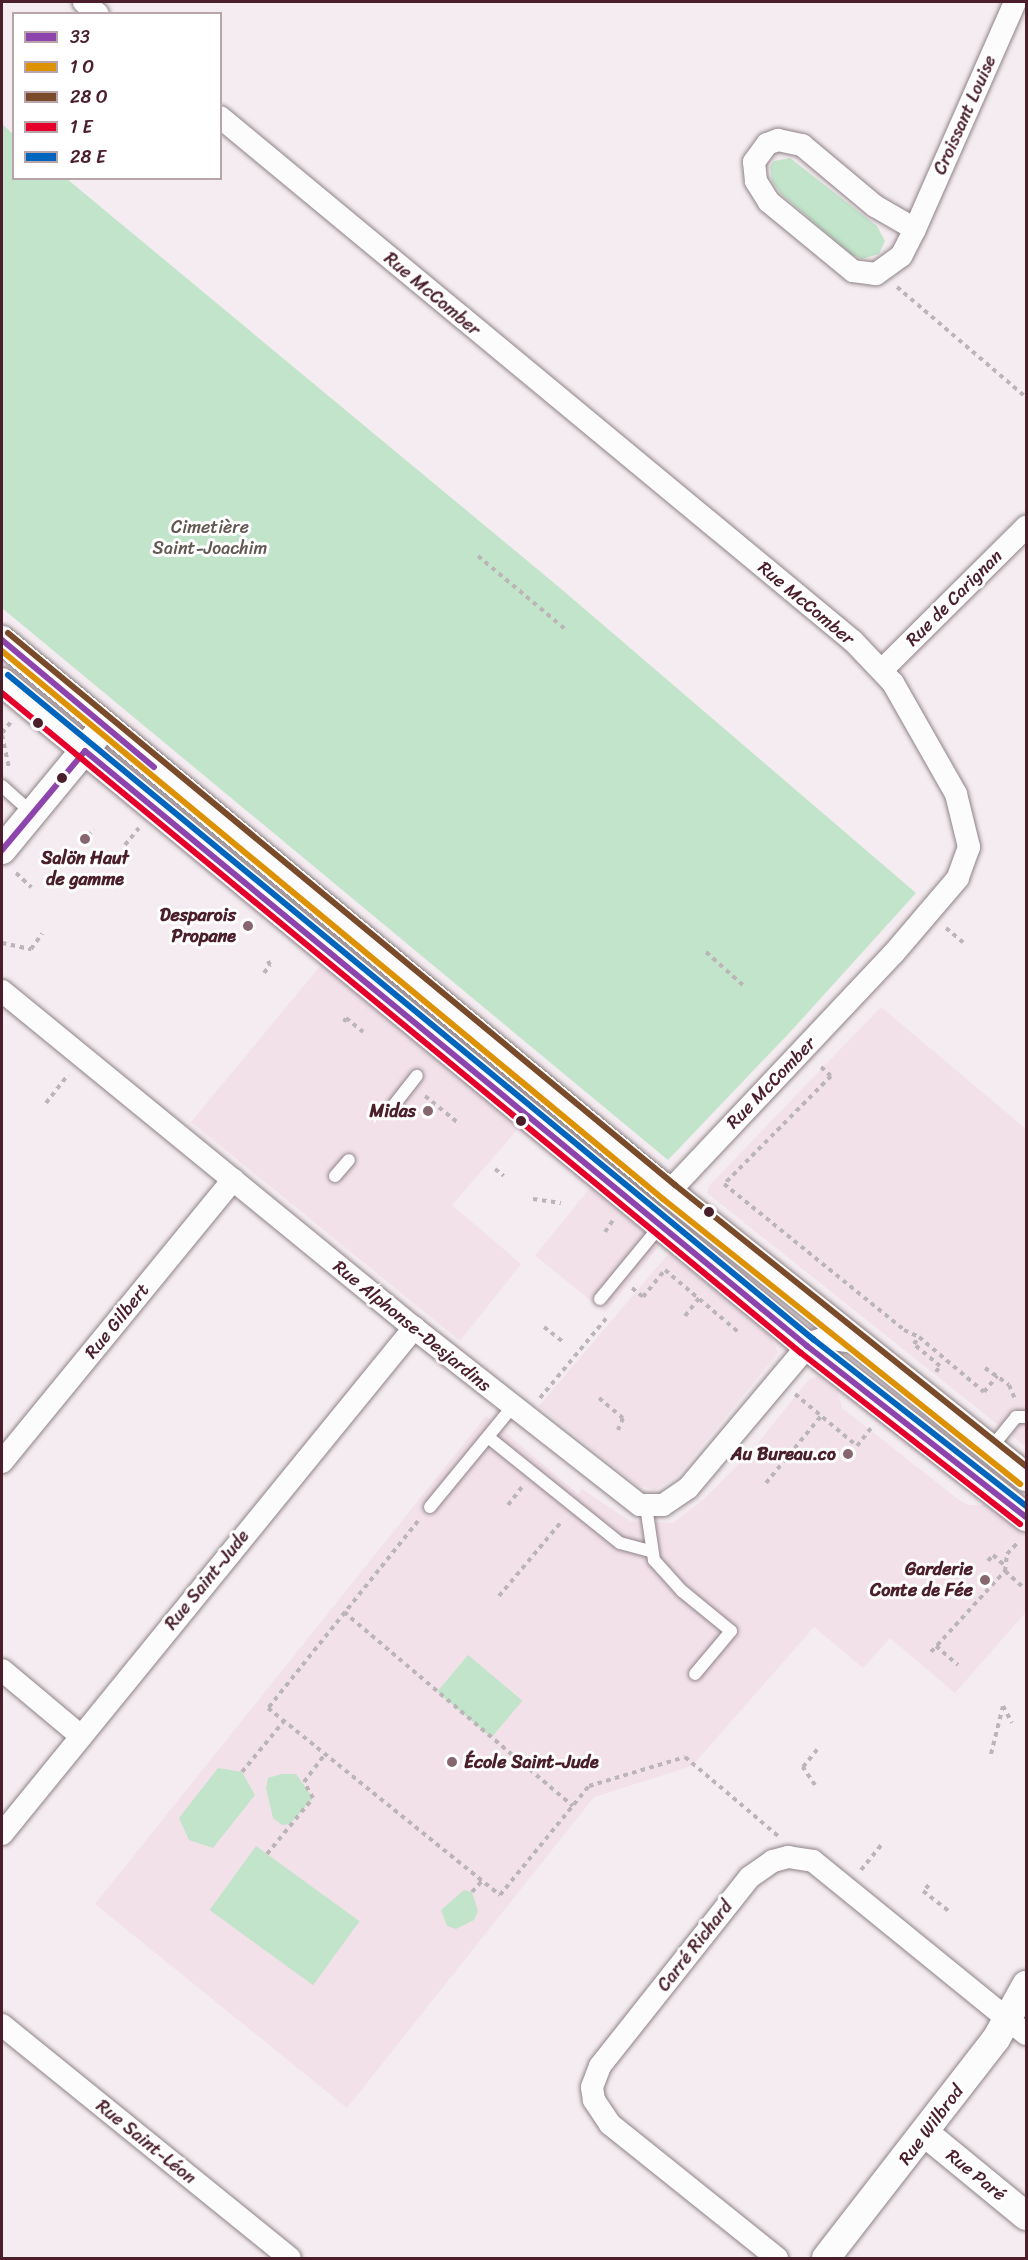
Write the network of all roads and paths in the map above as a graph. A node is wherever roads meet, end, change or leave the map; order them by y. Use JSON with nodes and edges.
{"nodes":[{"id":1,"x":84,"y":2,"type":"edge"},
{"id":2,"x":1015,"y":2,"type":"edge"},
{"id":3,"x":96,"y":12,"type":"edge"},
{"id":4,"x":222,"y":119,"type":"edge"},
{"id":5,"x":915,"y":229,"type":"junction"},
{"id":6,"x":895,"y":285,"type":"dead end"},
{"id":7,"x":1026,"y":397,"type":"edge"},
{"id":8,"x":1026,"y":527,"type":"edge"},
{"id":9,"x":478,"y":556,"type":"dead end"},
{"id":10,"x":565,"y":629,"type":"dead end"},
{"id":11,"x":2,"y":640,"type":"edge"},
{"id":12,"x":882,"y":669,"type":"junction"},
{"id":13,"x":2,"y":682,"type":"edge"},
{"id":14,"x":105,"y":726,"type":"junction"},
{"id":15,"x":2,"y":733,"type":"edge"},
{"id":16,"x":84,"y":751,"type":"junction"},
{"id":17,"x":14,"y":773,"type":"dead end"},
{"id":18,"x":2,"y":786,"type":"edge"},
{"id":19,"x":32,"y":813,"type":"junction"},
{"id":20,"x":148,"y":818,"type":"dead end"},
{"id":21,"x":94,"y":829,"type":"dead end"},
{"id":22,"x":88,"y":836,"type":"dead end"},
{"id":23,"x":125,"y":845,"type":"dead end"},
{"id":24,"x":8,"y":861,"type":"edge"},
{"id":25,"x":31,"y":887,"type":"dead end"},
{"id":26,"x":943,"y":925,"type":"dead end"},
{"id":27,"x":42,"y":934,"type":"dead end"},
{"id":28,"x":2,"y":943,"type":"edge"},
{"id":29,"x":966,"y":945,"type":"dead end"},
{"id":30,"x":706,"y":951,"type":"dead end"},
{"id":31,"x":267,"y":959,"type":"dead end"},
{"id":32,"x":264,"y":973,"type":"dead end"},
{"id":33,"x":745,"y":987,"type":"dead end"},
{"id":34,"x":2,"y":991,"type":"edge"},
{"id":35,"x":344,"y":1022,"type":"dead end"},
{"id":36,"x":363,"y":1032,"type":"dead end"},
{"id":37,"x":82,"y":1056,"type":"junction"},
{"id":38,"x":821,"y":1067,"type":"dead end"},
{"id":39,"x":417,"y":1076,"type":"dead end"},
{"id":40,"x":424,"y":1095,"type":"dead end"},
{"id":41,"x":46,"y":1103,"type":"dead end"},
{"id":42,"x":394,"y":1105,"type":"dead end"},
{"id":43,"x":457,"y":1122,"type":"dead end"},
{"id":44,"x":349,"y":1160,"type":"dead end"},
{"id":45,"x":495,"y":1169,"type":"dead end"},
{"id":46,"x":335,"y":1176,"type":"dead end"},
{"id":47,"x":504,"y":1176,"type":"dead end"},
{"id":48,"x":233,"y":1180,"type":"junction"},
{"id":49,"x":669,"y":1192,"type":"junction"},
{"id":50,"x":533,"y":1199,"type":"dead end"},
{"id":51,"x":561,"y":1203,"type":"dead end"},
{"id":52,"x":660,"y":1226,"type":"junction"},
{"id":53,"x":638,"y":1279,"type":"dead end"},
{"id":54,"x":631,"y":1288,"type":"junction"},
{"id":55,"x":624,"y":1296,"type":"dead end"},
{"id":56,"x":600,"y":1299,"type":"dead end"},
{"id":57,"x":699,"y":1299,"type":"junction"},
{"id":58,"x":610,"y":1314,"type":"dead end"},
{"id":59,"x":685,"y":1316,"type":"dead end"},
{"id":60,"x":544,"y":1327,"type":"dead end"},
{"id":61,"x":414,"y":1328,"type":"junction"},
{"id":62,"x":738,"y":1332,"type":"dead end"},
{"id":63,"x":919,"y":1337,"type":"junction"},
{"id":64,"x":563,"y":1342,"type":"dead end"},
{"id":65,"x":859,"y":1343,"type":"junction"},
{"id":66,"x":807,"y":1346,"type":"junction"},
{"id":67,"x":985,"y":1368,"type":"dead end"},
{"id":68,"x":997,"y":1376,"type":"junction"},
{"id":69,"x":931,"y":1378,"type":"dead end"},
{"id":70,"x":1009,"y":1385,"type":"dead end"},
{"id":71,"x":794,"y":1393,"type":"dead end"},
{"id":72,"x":599,"y":1398,"type":"dead end"},
{"id":73,"x":537,"y":1402,"type":"dead end"},
{"id":74,"x":512,"y":1407,"type":"junction"},
{"id":75,"x":821,"y":1416,"type":"junction"},
{"id":76,"x":1026,"y":1417,"type":"edge"},
{"id":77,"x":872,"y":1427,"type":"dead end"},
{"id":78,"x":618,"y":1430,"type":"dead end"},
{"id":79,"x":488,"y":1437,"type":"junction"},
{"id":80,"x":991,"y":1448,"type":"junction"},
{"id":81,"x":2,"y":1462,"type":"edge"},
{"id":82,"x":1026,"y":1477,"type":"edge"},
{"id":83,"x":766,"y":1483,"type":"dead end"},
{"id":84,"x":517,"y":1493,"type":"dead end"},
{"id":85,"x":508,"y":1504,"type":"dead end"},
{"id":86,"x":646,"y":1506,"type":"junction"},
{"id":87,"x":430,"y":1507,"type":"dead end"},
{"id":88,"x":1026,"y":1517,"type":"edge"},
{"id":89,"x":420,"y":1518,"type":"dead end"},
{"id":90,"x":557,"y":1527,"type":"dead end"},
{"id":91,"x":1026,"y":1533,"type":"edge"},
{"id":92,"x":650,"y":1551,"type":"junction"},
{"id":93,"x":988,"y":1561,"type":"dead end"},
{"id":94,"x":1005,"y":1568,"type":"junction"},
{"id":95,"x":1023,"y":1587,"type":"dead end"},
{"id":96,"x":499,"y":1596,"type":"dead end"},
{"id":97,"x":344,"y":1612,"type":"junction"},
{"id":98,"x":936,"y":1646,"type":"junction"},
{"id":99,"x":931,"y":1652,"type":"dead end"},
{"id":100,"x":958,"y":1665,"type":"dead end"},
{"id":101,"x":2,"y":1670,"type":"edge"},
{"id":102,"x":694,"y":1674,"type":"dead end"},
{"id":103,"x":284,"y":1721,"type":"junction"},
{"id":104,"x":1012,"y":1723,"type":"dead end"},
{"id":105,"x":81,"y":1736,"type":"junction"},
{"id":106,"x":819,"y":1746,"type":"dead end"},
{"id":107,"x":325,"y":1754,"type":"junction"},
{"id":108,"x":991,"y":1754,"type":"dead end"},
{"id":109,"x":242,"y":1772,"type":"dead end"},
{"id":110,"x":815,"y":1785,"type":"dead end"},
{"id":111,"x":573,"y":1806,"type":"junction"},
{"id":112,"x":2,"y":1834,"type":"edge"},
{"id":113,"x":881,"y":1845,"type":"dead end"},
{"id":114,"x":781,"y":1847,"type":"dead end"},
{"id":115,"x":267,"y":1854,"type":"dead end"},
{"id":116,"x":482,"y":1881,"type":"junction"},
{"id":117,"x":929,"y":1885,"type":"dead end"},
{"id":118,"x":848,"y":1886,"type":"junction"},
{"id":119,"x":472,"y":1892,"type":"dead end"},
{"id":120,"x":950,"y":1912,"type":"dead end"},
{"id":121,"x":1026,"y":1985,"type":"edge"},
{"id":122,"x":2,"y":2025,"type":"edge"},
{"id":123,"x":1018,"y":2026,"type":"edge"},
{"id":124,"x":926,"y":2133,"type":"junction"},
{"id":125,"x":1026,"y":2216,"type":"edge"},
{"id":126,"x":290,"y":2259,"type":"edge"},
{"id":127,"x":777,"y":2259,"type":"edge"},
{"id":128,"x":826,"y":2259,"type":"edge"}],
"edges":[{"from":1,"to":3,"type":"street"},
{"from":2,"to":5,"type":"street","name":"Croissant Louise"},
{"from":4,"to":12,"type":"street","name":"Rue McComber"},
{"from":5,"to":5,"type":"street","name":"Croissant Louise"},
{"from":6,"to":7,"type":"path"},
{"from":8,"to":12,"type":"street","name":"Rue de Carignan"},
{"from":9,"to":10,"type":"path"},
{"from":11,"to":14,"type":"street"},
{"from":12,"to":49,"type":"street","name":"Rue McComber"},
{"from":13,"to":16,"type":"street"},
{"from":14,"to":16,"type":"street"},
{"from":14,"to":49,"type":"street"},
{"from":15,"to":17,"type":"path"},
{"from":16,"to":19,"type":"street"},
{"from":16,"to":52,"type":"street"},
{"from":18,"to":19,"type":"lane"},
{"from":19,"to":24,"type":"street"},
{"from":20,"to":23,"type":"path"},
{"from":21,"to":22,"type":"path"},
{"from":24,"to":25,"type":"path"},
{"from":26,"to":29,"type":"path"},
{"from":27,"to":28,"type":"path"},
{"from":30,"to":33,"type":"path"},
{"from":31,"to":32,"type":"path"},
{"from":34,"to":37,"type":"street","name":"Rue Alphonse-Desjardins"},
{"from":35,"to":36,"type":"path"},
{"from":37,"to":41,"type":"path"},
{"from":37,"to":48,"type":"street","name":"Rue Alphonse-Desjardins"},
{"from":38,"to":63,"type":"path"},
{"from":39,"to":42,"type":"lane"},
{"from":40,"to":43,"type":"path"},
{"from":44,"to":46,"type":"lane"},
{"from":45,"to":47,"type":"path"},
{"from":48,"to":61,"type":"street","name":"Rue Alphonse-Desjardins"},
{"from":48,"to":81,"type":"street","name":"Rue Gilbert"},
{"from":49,"to":65,"type":"street"},
{"from":50,"to":51,"type":"path"},
{"from":52,"to":56,"type":"lane"},
{"from":52,"to":66,"type":"street"},
{"from":53,"to":54,"type":"path"},
{"from":54,"to":55,"type":"path"},
{"from":54,"to":57,"type":"path"},
{"from":57,"to":59,"type":"path"},
{"from":57,"to":62,"type":"path"},
{"from":58,"to":73,"type":"path"},
{"from":60,"to":64,"type":"path"},
{"from":61,"to":74,"type":"street","name":"Rue Alphonse-Desjardins"},
{"from":61,"to":105,"type":"street","name":"Rue Saint-Jude"},
{"from":63,"to":68,"type":"path"},
{"from":63,"to":69,"type":"path"},
{"from":65,"to":66,"type":"street"},
{"from":65,"to":80,"type":"street"},
{"from":66,"to":86,"type":"street"},
{"from":66,"to":88,"type":"street"},
{"from":67,"to":68,"type":"path"},
{"from":68,"to":70,"type":"path"},
{"from":71,"to":75,"type":"path"},
{"from":72,"to":78,"type":"path"},
{"from":74,"to":79,"type":"lane"},
{"from":74,"to":86,"type":"street","name":"Rue Alphonse-Desjardins"},
{"from":75,"to":77,"type":"path"},
{"from":75,"to":83,"type":"path"},
{"from":76,"to":80,"type":"lane"},
{"from":79,"to":87,"type":"lane"},
{"from":79,"to":92,"type":"lane"},
{"from":80,"to":82,"type":"street"},
{"from":84,"to":85,"type":"path"},
{"from":86,"to":92,"type":"lane"},
{"from":89,"to":97,"type":"path"},
{"from":90,"to":96,"type":"path"},
{"from":91,"to":94,"type":"path"},
{"from":92,"to":102,"type":"lane"},
{"from":93,"to":94,"type":"path"},
{"from":94,"to":95,"type":"path"},
{"from":94,"to":98,"type":"path"},
{"from":97,"to":103,"type":"path"},
{"from":97,"to":111,"type":"path"},
{"from":98,"to":99,"type":"path"},
{"from":98,"to":100,"type":"path"},
{"from":101,"to":105,"type":"street"},
{"from":103,"to":107,"type":"path"},
{"from":103,"to":109,"type":"path"},
{"from":104,"to":108,"type":"path"},
{"from":105,"to":112,"type":"street","name":"Rue Saint-Jude"},
{"from":106,"to":110,"type":"path"},
{"from":107,"to":115,"type":"path"},
{"from":107,"to":116,"type":"path"},
{"from":111,"to":114,"type":"path"},
{"from":111,"to":116,"type":"path"},
{"from":113,"to":118,"type":"path"},
{"from":116,"to":119,"type":"path"},
{"from":117,"to":120,"type":"path"},
{"from":118,"to":123,"type":"street","name":"Carré Richard"},
{"from":118,"to":127,"type":"street","name":"Carré Richard"},
{"from":121,"to":123,"type":"street","name":"Rue Wilbrod"},
{"from":122,"to":126,"type":"street","name":"Rue Saint-Léon"},
{"from":123,"to":124,"type":"street","name":"Rue Wilbrod"},
{"from":124,"to":125,"type":"street","name":"Rue Paré"},
{"from":124,"to":128,"type":"street","name":"Rue Wilbrod"}]}
